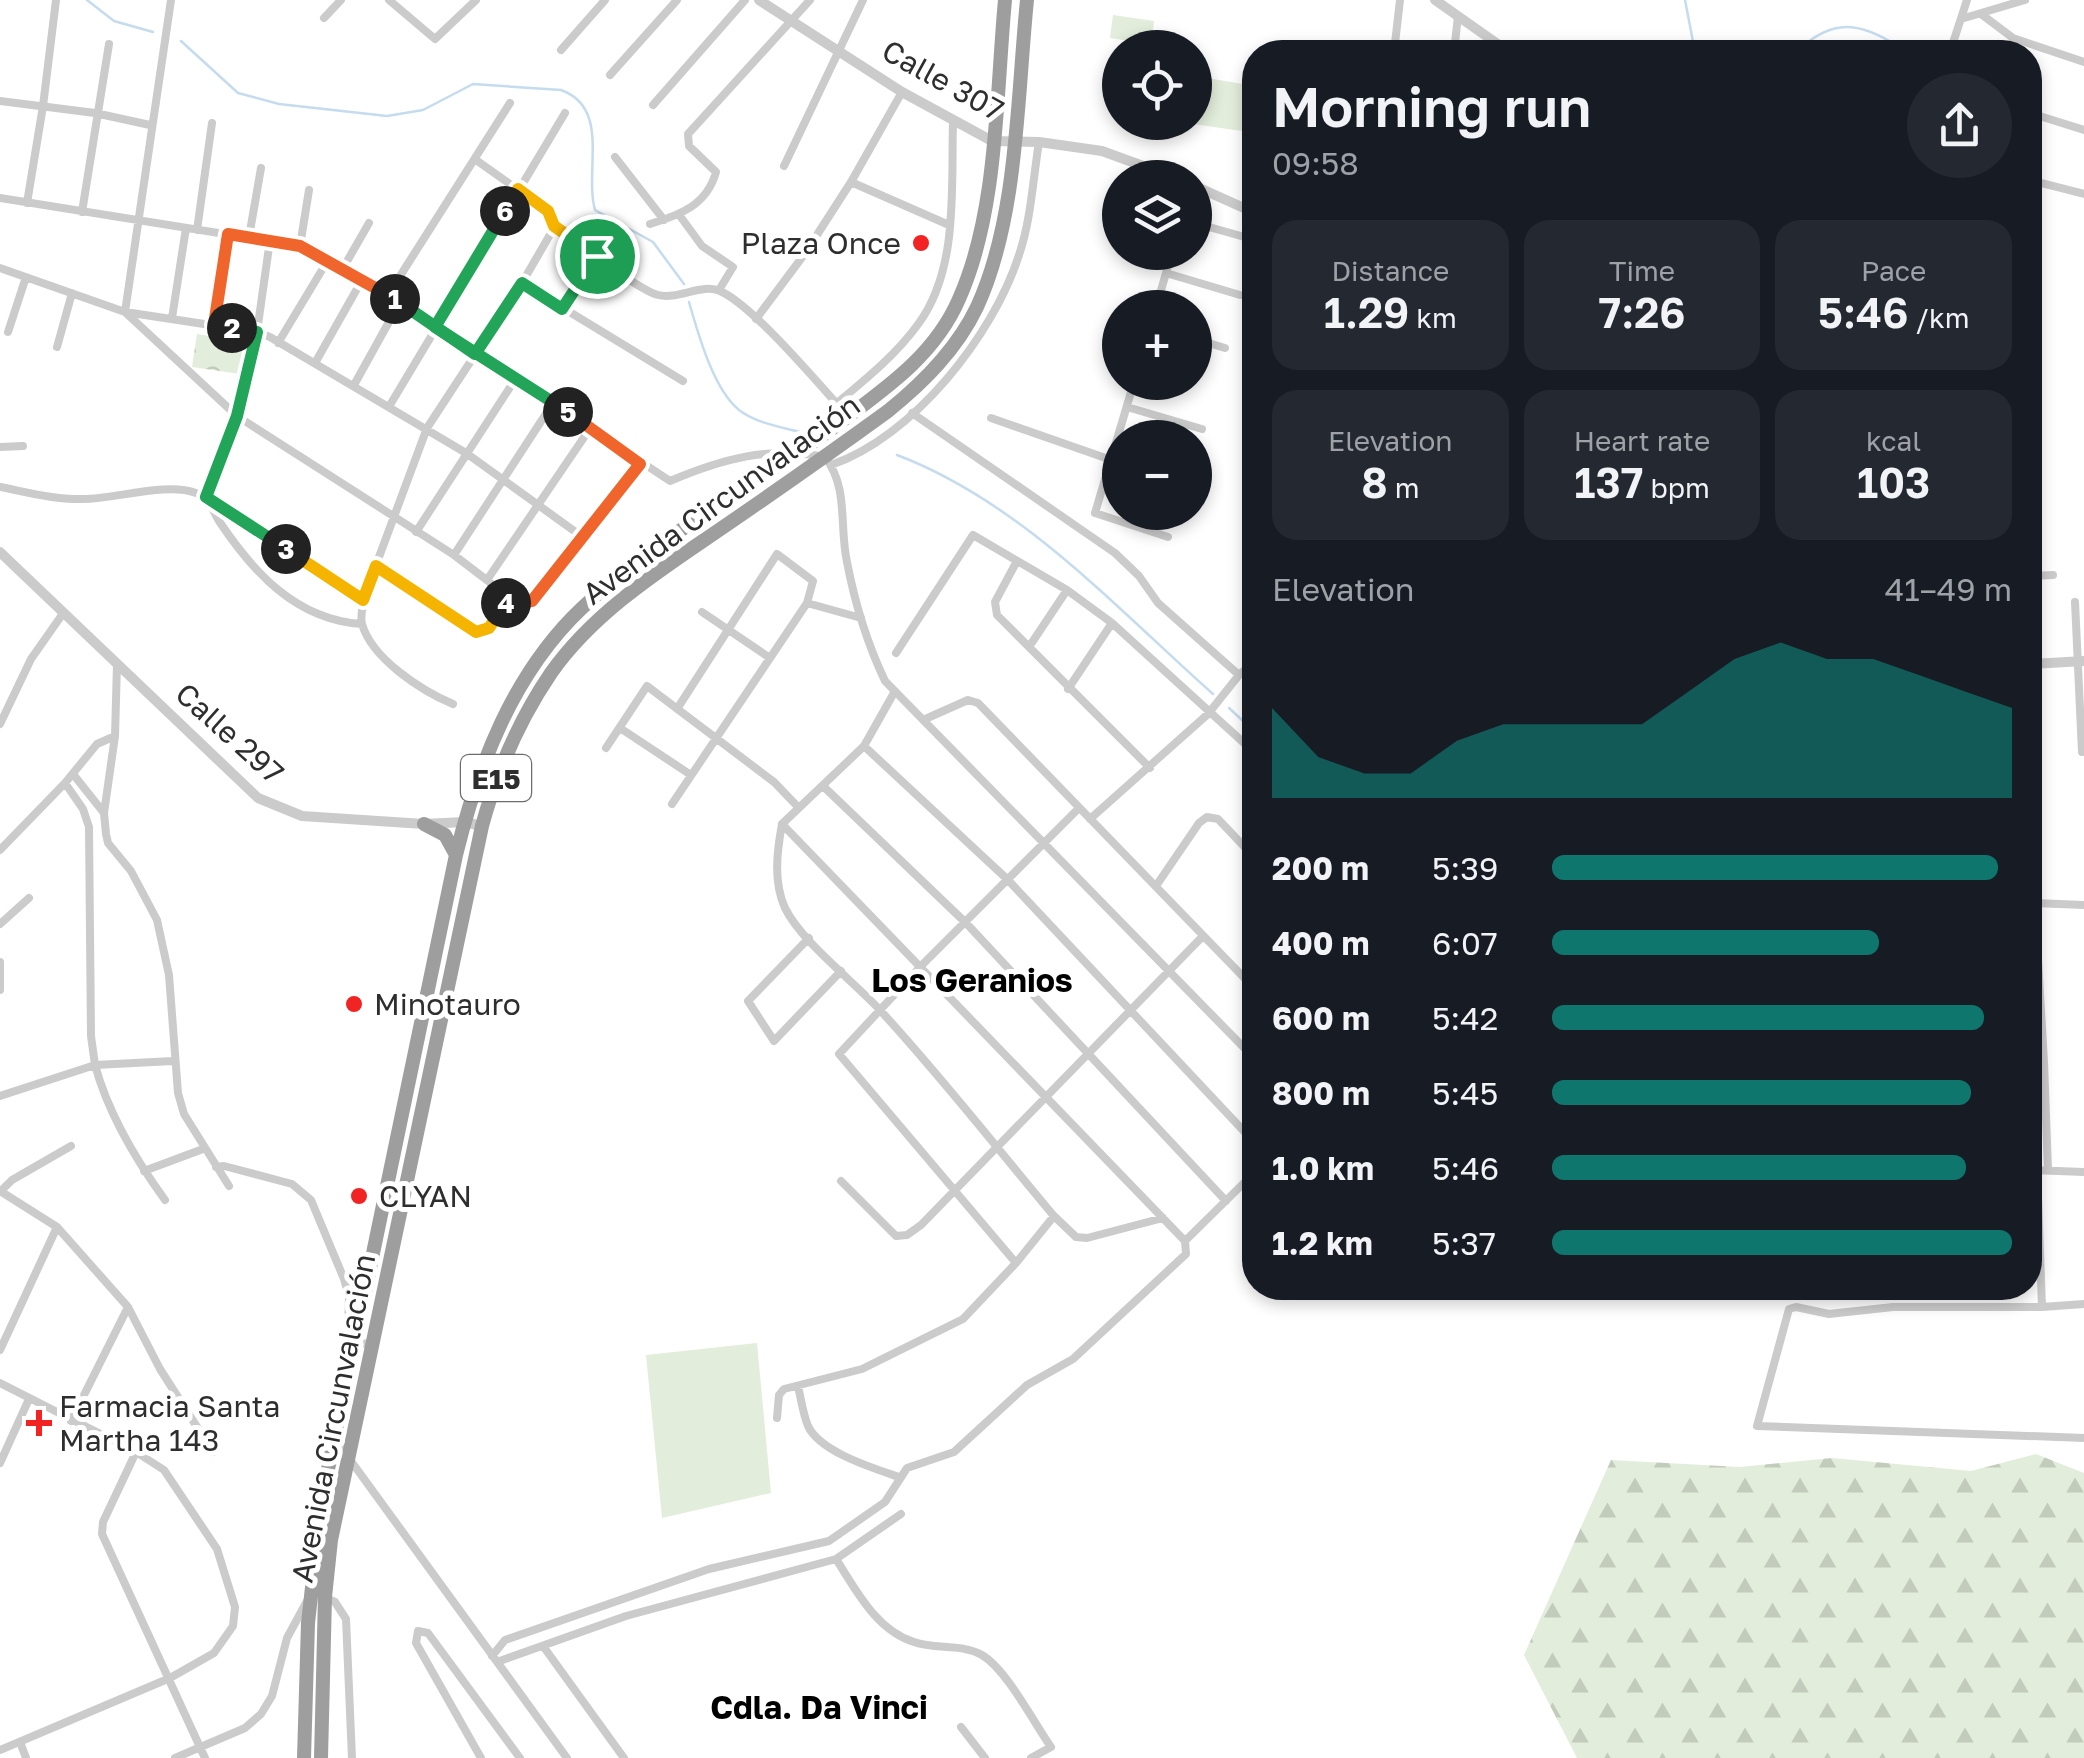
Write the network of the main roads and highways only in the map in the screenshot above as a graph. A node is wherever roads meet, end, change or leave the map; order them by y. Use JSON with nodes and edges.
{"nodes":[{"id":1,"x":1005,"y":0,"type":"edge"},
{"id":2,"x":1027,"y":0,"type":"edge"},
{"id":3,"x":424,"y":824,"type":"road end"},
{"id":4,"x":456,"y":855,"type":"junction"},
{"id":5,"x":318,"y":1596,"type":"junction"},
{"id":6,"x":304,"y":1758,"type":"edge"},
{"id":7,"x":321,"y":1758,"type":"edge"}],
"edges":[{"from":1,"to":4,"type":"highway","name":"Avenida Circunvalación","number":"E15"},
{"from":2,"to":5,"type":"highway","name":"Avenida Circunvalación","number":"E15"},
{"from":3,"to":4,"type":"highway"},
{"from":4,"to":5,"type":"highway","name":"Avenida Circunvalación","number":"E15"},
{"from":5,"to":6,"type":"highway","name":"Avenida Circunvalación","number":"E15"},
{"from":5,"to":7,"type":"highway","name":"Avenida Circunvalación","number":"E15"}]}
